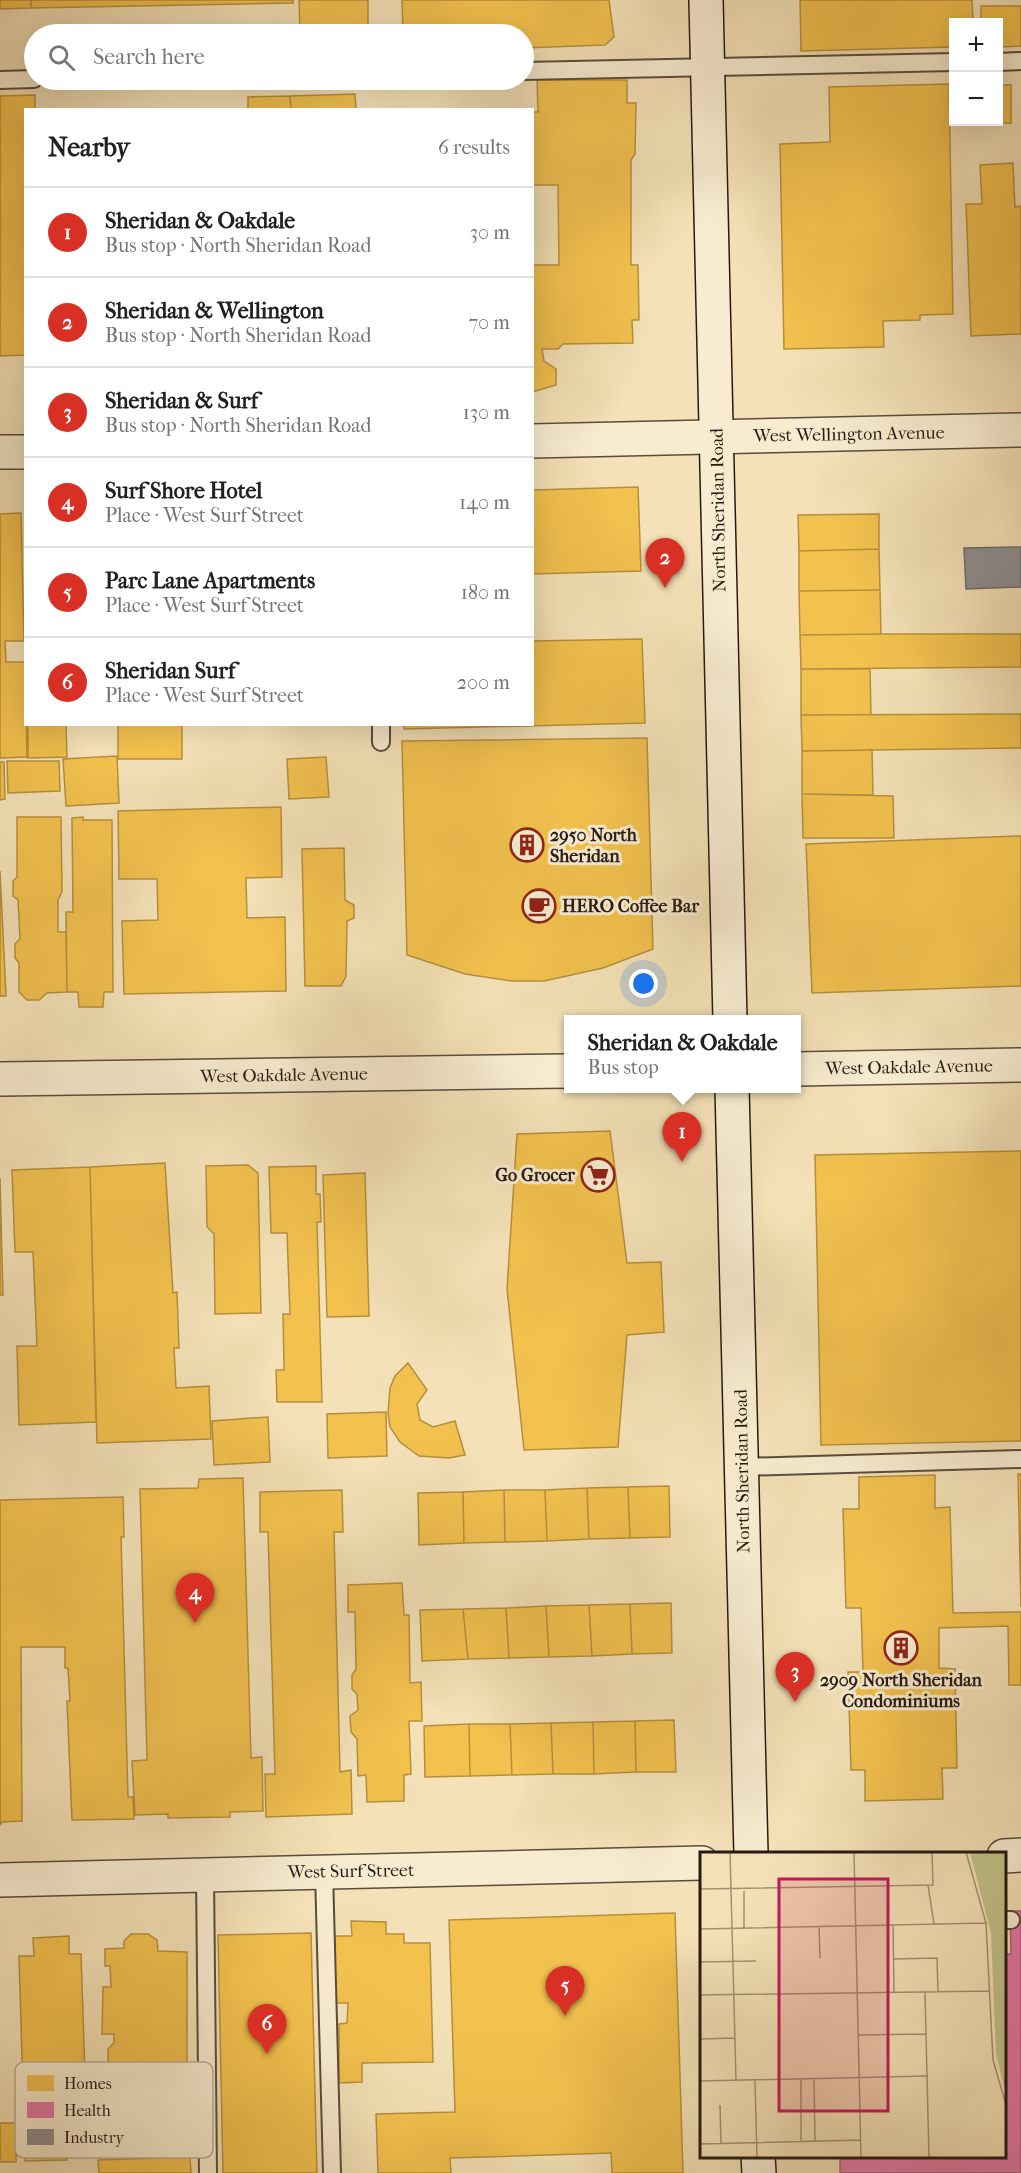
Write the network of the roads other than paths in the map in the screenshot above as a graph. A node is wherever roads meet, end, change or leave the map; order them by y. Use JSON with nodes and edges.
{"nodes":[{"id":1,"x":706,"y":0,"type":"edge"},
{"id":2,"x":1021,"y":61,"type":"edge"},
{"id":3,"x":949,"y":62,"type":"edge"},
{"id":4,"x":1003,"y":62,"type":"edge"},
{"id":5,"x":708,"y":67,"type":"junction"},
{"id":6,"x":534,"y":70,"type":"edge"},
{"id":7,"x":0,"y":80,"type":"edge"},
{"id":8,"x":24,"y":80,"type":"edge"},
{"id":9,"x":1021,"y":430,"type":"edge"},
{"id":10,"x":716,"y":437,"type":"junction"},
{"id":11,"x":534,"y":441,"type":"edge"},
{"id":12,"x":0,"y":452,"type":"edge"},
{"id":13,"x":24,"y":452,"type":"edge"},
{"id":14,"x":381,"y":726,"type":"edge"},
{"id":15,"x":381,"y":742,"type":"dead end"},
{"id":16,"x":730,"y":1015,"type":"edge"},
{"id":17,"x":1021,"y":1065,"type":"edge"},
{"id":18,"x":801,"y":1069,"type":"edge"},
{"id":19,"x":564,"y":1071,"type":"edge"},
{"id":20,"x":0,"y":1079,"type":"edge"},
{"id":21,"x":732,"y":1093,"type":"edge"},
{"id":22,"x":1021,"y":1459,"type":"edge"},
{"id":23,"x":741,"y":1467,"type":"junction"},
{"id":24,"x":751,"y":1852,"type":"edge"},
{"id":25,"x":700,"y":1863,"type":"edge"},
{"id":26,"x":324,"y":1872,"type":"junction"},
{"id":27,"x":205,"y":1875,"type":"junction"},
{"id":28,"x":0,"y":1880,"type":"edge"},
{"id":29,"x":207,"y":2062,"type":"edge"},
{"id":30,"x":208,"y":2158,"type":"edge"},
{"id":31,"x":758,"y":2158,"type":"edge"},
{"id":32,"x":208,"y":2173,"type":"edge"},
{"id":33,"x":332,"y":2173,"type":"edge"},
{"id":34,"x":759,"y":2173,"type":"edge"}],
"edges":[{"from":1,"to":5,"type":"street","name":"North Sheridan Road"},
{"from":2,"to":4,"type":"lane"},
{"from":3,"to":5,"type":"lane"},
{"from":5,"to":6,"type":"lane"},
{"from":5,"to":10,"type":"street","name":"North Sheridan Road"},
{"from":7,"to":8,"type":"lane"},
{"from":9,"to":10,"type":"street","name":"West Wellington Avenue"},
{"from":10,"to":11,"type":"street","name":"West Wellington Avenue"},
{"from":10,"to":16,"type":"street","name":"North Sheridan Road"},
{"from":12,"to":13,"type":"street"},
{"from":14,"to":15,"type":"lane"},
{"from":17,"to":18,"type":"street","name":"West Oakdale Avenue"},
{"from":19,"to":20,"type":"street","name":"West Oakdale Avenue"},
{"from":21,"to":23,"type":"street","name":"North Sheridan Road"},
{"from":22,"to":23,"type":"lane"},
{"from":23,"to":24,"type":"street","name":"North Sheridan Road"},
{"from":25,"to":26,"type":"street","name":"West Surf Street"},
{"from":26,"to":27,"type":"street","name":"West Surf Street"},
{"from":26,"to":33,"type":"lane"},
{"from":27,"to":28,"type":"street","name":"West Surf Street"},
{"from":27,"to":29,"type":"lane"},
{"from":30,"to":32,"type":"lane"},
{"from":31,"to":34,"type":"street"}]}
